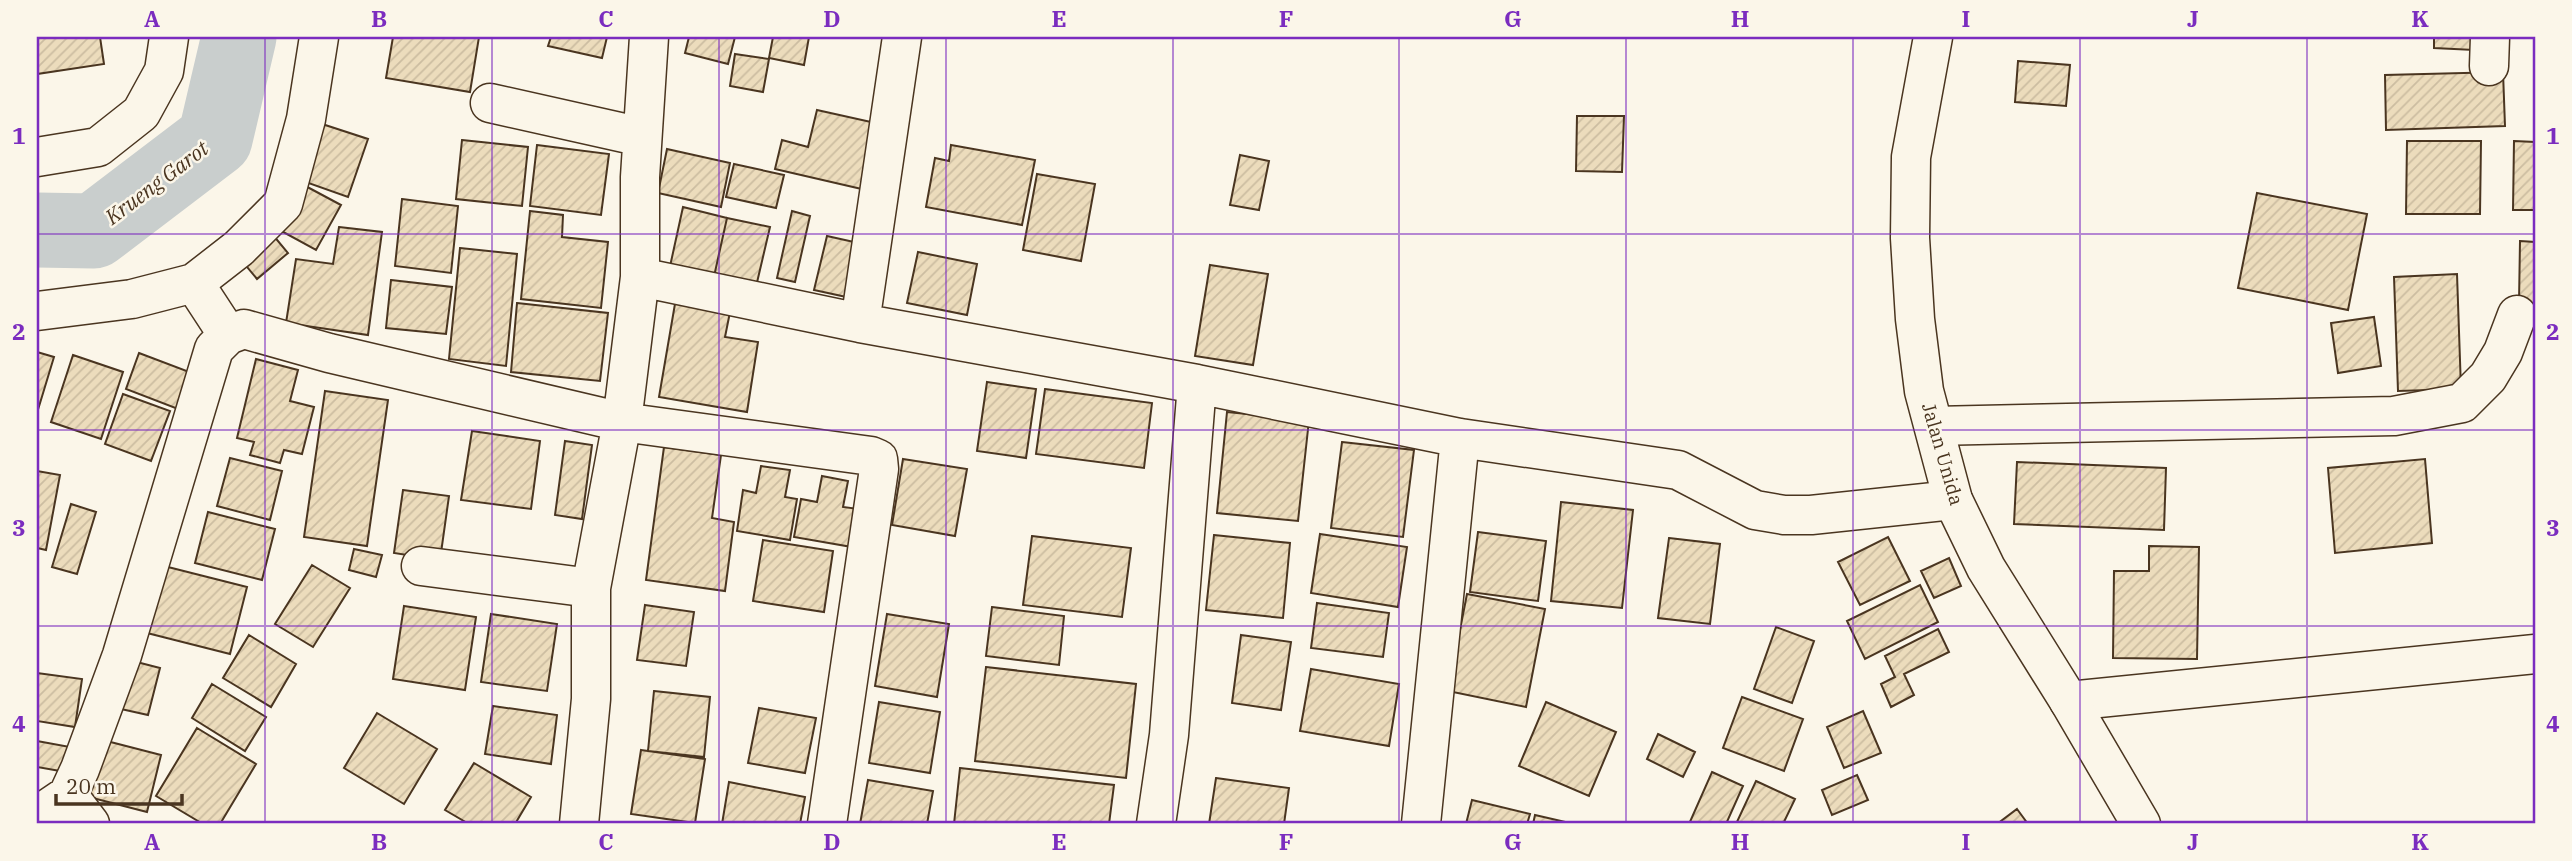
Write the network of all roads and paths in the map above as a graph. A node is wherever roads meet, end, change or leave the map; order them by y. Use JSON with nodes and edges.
{"nodes":[{"id":1,"x":169,"y":37,"type":"edge"},
{"id":2,"x":319,"y":37,"type":"edge"},
{"id":3,"x":649,"y":37,"type":"edge"},
{"id":4,"x":902,"y":37,"type":"edge"},
{"id":5,"x":1933,"y":37,"type":"edge"},
{"id":6,"x":490,"y":103,"type":"dead end"},
{"id":7,"x":642,"y":137,"type":"junction"},
{"id":8,"x":37,"y":157,"type":"edge"},
{"id":9,"x":640,"y":277,"type":"junction"},
{"id":10,"x":194,"y":283,"type":"junction"},
{"id":11,"x":37,"y":311,"type":"edge"},
{"id":12,"x":2517,"y":315,"type":"dead end"},
{"id":13,"x":860,"y":323,"type":"junction"},
{"id":14,"x":228,"y":334,"type":"junction"},
{"id":15,"x":1198,"y":383,"type":"junction"},
{"id":16,"x":622,"y":422,"type":"junction"},
{"id":17,"x":1934,"y":426,"type":"junction"},
{"id":18,"x":1460,"y":438,"type":"junction"},
{"id":19,"x":1953,"y":500,"type":"junction"},
{"id":20,"x":421,"y":566,"type":"dead end"},
{"id":21,"x":592,"y":588,"type":"junction"},
{"id":22,"x":2535,"y":654,"type":"edge"},
{"id":23,"x":2069,"y":701,"type":"junction"},
{"id":24,"x":79,"y":809,"type":"edge"},
{"id":25,"x":37,"y":816,"type":"edge"},
{"id":26,"x":579,"y":824,"type":"edge"},
{"id":27,"x":827,"y":824,"type":"edge"},
{"id":28,"x":1157,"y":824,"type":"edge"},
{"id":29,"x":1421,"y":824,"type":"edge"},
{"id":30,"x":2141,"y":824,"type":"edge"}],
"edges":[{"from":1,"to":8,"type":"street"},
{"from":2,"to":10,"type":"street"},
{"from":3,"to":7,"type":"street"},
{"from":4,"to":13,"type":"street"},
{"from":5,"to":17,"type":"street","name":"Jalan Unida"},
{"from":6,"to":7,"type":"street"},
{"from":7,"to":9,"type":"street"},
{"from":9,"to":13,"type":"street"},
{"from":9,"to":16,"type":"street"},
{"from":10,"to":11,"type":"street"},
{"from":10,"to":14,"type":"street"},
{"from":12,"to":17,"type":"street"},
{"from":13,"to":15,"type":"street"},
{"from":14,"to":16,"type":"street"},
{"from":14,"to":24,"type":"street"},
{"from":15,"to":18,"type":"street"},
{"from":15,"to":28,"type":"street"},
{"from":16,"to":21,"type":"street"},
{"from":16,"to":27,"type":"street"},
{"from":17,"to":19,"type":"street","name":"Jalan Unida"},
{"from":18,"to":19,"type":"street"},
{"from":18,"to":29,"type":"street"},
{"from":19,"to":23,"type":"street","name":"Jalan Unida"},
{"from":20,"to":21,"type":"street"},
{"from":21,"to":26,"type":"street"},
{"from":22,"to":23,"type":"street"},
{"from":23,"to":30,"type":"street","name":"Jalan Unida"},
{"from":24,"to":25,"type":"street"}]}
